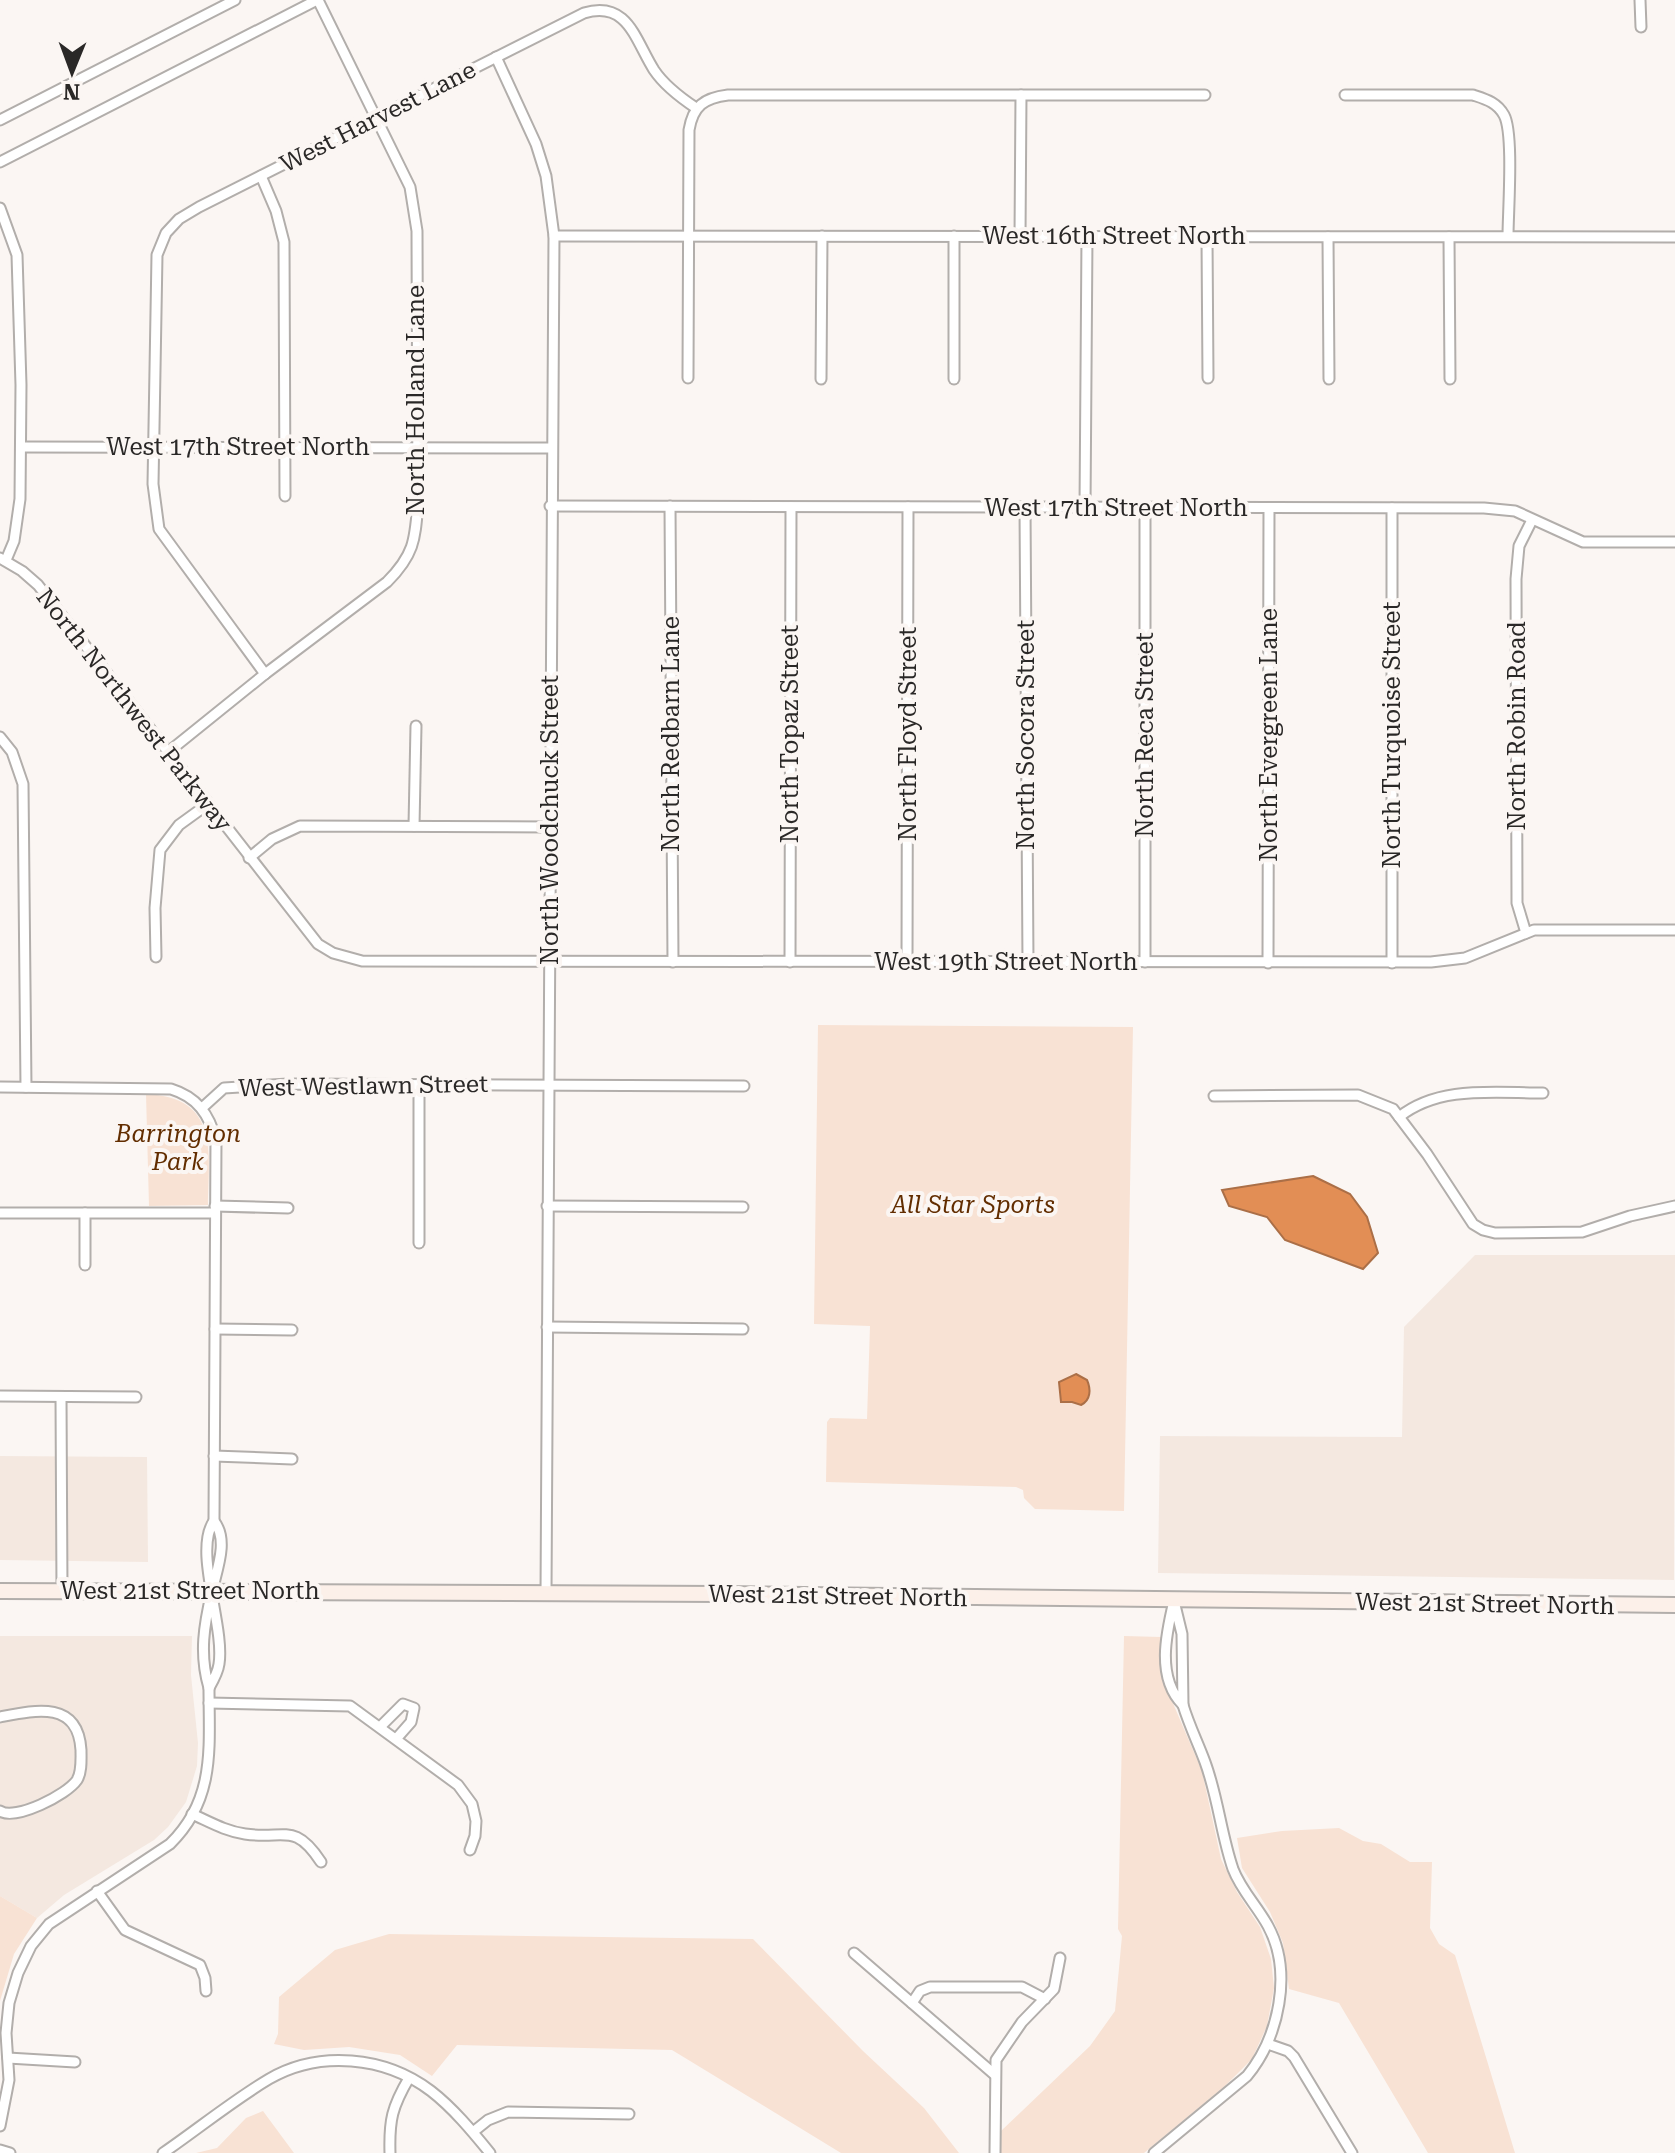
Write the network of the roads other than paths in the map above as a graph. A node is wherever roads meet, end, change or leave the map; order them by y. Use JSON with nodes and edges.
{"nodes":[{"id":1,"x":235,"y":0,"type":"edge"},
{"id":2,"x":318,"y":0,"type":"edge"},
{"id":3,"x":1640,"y":0,"type":"edge"},
{"id":4,"x":1641,"y":27,"type":"dead end"},
{"id":5,"x":496,"y":57,"type":"junction"},
{"id":6,"x":1021,"y":95,"type":"junction"},
{"id":7,"x":1205,"y":95,"type":"dead end"},
{"id":8,"x":1345,"y":95,"type":"dead end"},
{"id":9,"x":696,"y":108,"type":"junction"},
{"id":10,"x":378,"y":117,"type":"junction"},
{"id":11,"x":0,"y":120,"type":"edge"},
{"id":12,"x":0,"y":162,"type":"edge"},
{"id":13,"x":261,"y":176,"type":"junction"},
{"id":14,"x":0,"y":208,"type":"edge"},
{"id":15,"x":554,"y":236,"type":"junction"},
{"id":16,"x":689,"y":236,"type":"junction"},
{"id":17,"x":822,"y":236,"type":"junction"},
{"id":18,"x":954,"y":236,"type":"junction"},
{"id":19,"x":1020,"y":236,"type":"junction"},
{"id":20,"x":1087,"y":236,"type":"junction"},
{"id":21,"x":1508,"y":236,"type":"junction"},
{"id":22,"x":1207,"y":237,"type":"junction"},
{"id":23,"x":1328,"y":237,"type":"junction"},
{"id":24,"x":1449,"y":237,"type":"junction"},
{"id":25,"x":1675,"y":237,"type":"edge"},
{"id":26,"x":688,"y":378,"type":"dead end"},
{"id":27,"x":1208,"y":378,"type":"dead end"},
{"id":28,"x":821,"y":379,"type":"dead end"},
{"id":29,"x":954,"y":379,"type":"dead end"},
{"id":30,"x":1329,"y":379,"type":"dead end"},
{"id":31,"x":1450,"y":379,"type":"dead end"},
{"id":32,"x":21,"y":447,"type":"junction"},
{"id":33,"x":153,"y":447,"type":"junction"},
{"id":34,"x":285,"y":447,"type":"junction"},
{"id":35,"x":417,"y":447,"type":"junction"},
{"id":36,"x":551,"y":448,"type":"junction"},
{"id":37,"x":285,"y":496,"type":"dead end"},
{"id":38,"x":550,"y":506,"type":"junction"},
{"id":39,"x":670,"y":506,"type":"junction"},
{"id":40,"x":791,"y":507,"type":"junction"},
{"id":41,"x":908,"y":507,"type":"junction"},
{"id":42,"x":1025,"y":508,"type":"junction"},
{"id":43,"x":1085,"y":508,"type":"junction"},
{"id":44,"x":1145,"y":508,"type":"junction"},
{"id":45,"x":1269,"y":508,"type":"junction"},
{"id":46,"x":1392,"y":508,"type":"junction"},
{"id":47,"x":1532,"y":520,"type":"junction"},
{"id":48,"x":1675,"y":542,"type":"edge"},
{"id":49,"x":3,"y":559,"type":"edge"},
{"id":50,"x":265,"y":674,"type":"junction"},
{"id":51,"x":416,"y":726,"type":"dead end"},
{"id":52,"x":1,"y":742,"type":"edge"},
{"id":53,"x":167,"y":753,"type":"junction"},
{"id":54,"x":208,"y":804,"type":"junction"},
{"id":55,"x":414,"y":826,"type":"junction"},
{"id":56,"x":550,"y":827,"type":"junction"},
{"id":57,"x":249,"y":858,"type":"junction"},
{"id":58,"x":1675,"y":930,"type":"edge"},
{"id":59,"x":1526,"y":933,"type":"junction"},
{"id":60,"x":333,"y":953,"type":"joint"},
{"id":61,"x":156,"y":957,"type":"dead end"},
{"id":62,"x":549,"y":962,"type":"junction"},
{"id":63,"x":673,"y":962,"type":"junction"},
{"id":64,"x":790,"y":962,"type":"junction"},
{"id":65,"x":907,"y":962,"type":"junction"},
{"id":66,"x":1028,"y":962,"type":"junction"},
{"id":67,"x":1145,"y":962,"type":"junction"},
{"id":68,"x":1268,"y":963,"type":"junction"},
{"id":69,"x":1392,"y":963,"type":"junction"},
{"id":70,"x":419,"y":1085,"type":"junction"},
{"id":71,"x":548,"y":1085,"type":"junction"},
{"id":72,"x":744,"y":1086,"type":"dead end"},
{"id":73,"x":0,"y":1087,"type":"edge"},
{"id":74,"x":26,"y":1087,"type":"junction"},
{"id":75,"x":1543,"y":1093,"type":"dead end"},
{"id":76,"x":1214,"y":1096,"type":"dead end"},
{"id":77,"x":202,"y":1108,"type":"junction"},
{"id":78,"x":1399,"y":1117,"type":"junction"},
{"id":79,"x":547,"y":1206,"type":"junction"},
{"id":80,"x":1675,"y":1206,"type":"edge"},
{"id":81,"x":743,"y":1207,"type":"dead end"},
{"id":82,"x":288,"y":1208,"type":"dead end"},
{"id":83,"x":215,"y":1210,"type":"junction"},
{"id":84,"x":0,"y":1213,"type":"edge"},
{"id":85,"x":85,"y":1213,"type":"junction"},
{"id":86,"x":419,"y":1243,"type":"dead end"},
{"id":87,"x":85,"y":1265,"type":"dead end"},
{"id":88,"x":547,"y":1327,"type":"junction"},
{"id":89,"x":215,"y":1329,"type":"junction"},
{"id":90,"x":743,"y":1329,"type":"dead end"},
{"id":91,"x":292,"y":1330,"type":"dead end"},
{"id":92,"x":0,"y":1396,"type":"edge"},
{"id":93,"x":61,"y":1397,"type":"junction"},
{"id":94,"x":136,"y":1397,"type":"dead end"},
{"id":95,"x":214,"y":1456,"type":"junction"},
{"id":96,"x":292,"y":1459,"type":"dead end"},
{"id":97,"x":0,"y":1591,"type":"edge"},
{"id":98,"x":62,"y":1591,"type":"junction"},
{"id":99,"x":212,"y":1591,"type":"junction"},
{"id":100,"x":546,"y":1593,"type":"junction"},
{"id":101,"x":1174,"y":1601,"type":"junction"},
{"id":102,"x":1675,"y":1605,"type":"edge"},
{"id":103,"x":209,"y":1688,"type":"junction"},
{"id":104,"x":209,"y":1703,"type":"junction"},
{"id":105,"x":1183,"y":1705,"type":"junction"},
{"id":106,"x":0,"y":1717,"type":"edge"},
{"id":107,"x":380,"y":1727,"type":"junction"},
{"id":108,"x":396,"y":1739,"type":"junction"},
{"id":109,"x":0,"y":1811,"type":"edge"},
{"id":110,"x":192,"y":1814,"type":"junction"},
{"id":111,"x":470,"y":1850,"type":"dead end"},
{"id":112,"x":321,"y":1862,"type":"dead end"},
{"id":113,"x":97,"y":1891,"type":"junction"},
{"id":114,"x":854,"y":1953,"type":"dead end"},
{"id":115,"x":1060,"y":1958,"type":"dead end"},
{"id":116,"x":206,"y":1991,"type":"dead end"},
{"id":117,"x":1045,"y":1999,"type":"junction"},
{"id":118,"x":912,"y":2003,"type":"junction"},
{"id":119,"x":1268,"y":2044,"type":"junction"},
{"id":120,"x":8,"y":2058,"type":"junction"},
{"id":121,"x":75,"y":2062,"type":"dead end"},
{"id":122,"x":994,"y":2074,"type":"junction"},
{"id":123,"x":409,"y":2078,"type":"junction"},
{"id":124,"x":629,"y":2114,"type":"dead end"},
{"id":125,"x":0,"y":2126,"type":"edge"},
{"id":126,"x":473,"y":2132,"type":"junction"},
{"id":127,"x":1168,"y":2149,"type":"edge"},
{"id":128,"x":0,"y":2150,"type":"edge"},
{"id":129,"x":10,"y":2153,"type":"edge"},
{"id":130,"x":163,"y":2153,"type":"edge"},
{"id":131,"x":390,"y":2153,"type":"edge"},
{"id":132,"x":490,"y":2153,"type":"edge"},
{"id":133,"x":995,"y":2153,"type":"edge"},
{"id":134,"x":1154,"y":2153,"type":"edge"},
{"id":135,"x":1352,"y":2153,"type":"edge"}],
"edges":[{"from":1,"to":11,"type":"street"},
{"from":2,"to":10,"type":"street","name":"North Holland Lane"},
{"from":2,"to":12,"type":"street"},
{"from":3,"to":4,"type":"street"},
{"from":5,"to":9,"type":"street","name":"West Harvest Lane"},
{"from":5,"to":10,"type":"street","name":"West Harvest Lane"},
{"from":5,"to":15,"type":"street","name":"North Woodchuck Street"},
{"from":6,"to":7,"type":"street"},
{"from":6,"to":9,"type":"street"},
{"from":6,"to":19,"type":"street"},
{"from":8,"to":21,"type":"street"},
{"from":9,"to":16,"type":"street"},
{"from":10,"to":13,"type":"street","name":"West Harvest Lane"},
{"from":10,"to":35,"type":"street","name":"North Holland Lane"},
{"from":13,"to":33,"type":"street","name":"West Harvest Lane"},
{"from":13,"to":34,"type":"street"},
{"from":14,"to":32,"type":"street","name":"North Northwest Parkway"},
{"from":15,"to":16,"type":"street","name":"West 16th Street North"},
{"from":15,"to":36,"type":"street","name":"North Woodchuck Street"},
{"from":16,"to":17,"type":"street","name":"West 16th Street North"},
{"from":16,"to":26,"type":"street"},
{"from":17,"to":18,"type":"street","name":"West 16th Street North"},
{"from":17,"to":28,"type":"street"},
{"from":18,"to":19,"type":"street","name":"West 16th Street North"},
{"from":18,"to":29,"type":"street"},
{"from":19,"to":20,"type":"street","name":"West 16th Street North"},
{"from":20,"to":22,"type":"street","name":"West 16th Street North"},
{"from":20,"to":43,"type":"street"},
{"from":21,"to":24,"type":"street","name":"West 16th Street North"},
{"from":21,"to":25,"type":"street","name":"West 16th Street North"},
{"from":22,"to":23,"type":"street","name":"West 16th Street North"},
{"from":22,"to":27,"type":"street"},
{"from":23,"to":24,"type":"street","name":"West 16th Street North"},
{"from":23,"to":30,"type":"street"},
{"from":24,"to":31,"type":"street"},
{"from":32,"to":33,"type":"street","name":"West 17th Street North"},
{"from":32,"to":49,"type":"street","name":"North Northwest Parkway"},
{"from":33,"to":34,"type":"street","name":"West 17th Street North"},
{"from":33,"to":50,"type":"street"},
{"from":34,"to":35,"type":"street","name":"West 17th Street North"},
{"from":34,"to":37,"type":"street"},
{"from":35,"to":36,"type":"street","name":"West 17th Street North"},
{"from":35,"to":50,"type":"street","name":"North Holland Lane"},
{"from":36,"to":38,"type":"street","name":"North Woodchuck Street"},
{"from":38,"to":39,"type":"street","name":"West 17th Street North"},
{"from":38,"to":56,"type":"street","name":"North Woodchuck Street"},
{"from":39,"to":40,"type":"street","name":"West 17th Street North"},
{"from":39,"to":63,"type":"street","name":"North Redbarn Lane"},
{"from":40,"to":41,"type":"street","name":"West 17th Street North"},
{"from":40,"to":64,"type":"street","name":"North Topaz Street"},
{"from":41,"to":42,"type":"street","name":"West 17th Street North"},
{"from":41,"to":65,"type":"street","name":"North Floyd Street"},
{"from":42,"to":43,"type":"street","name":"West 17th Street North"},
{"from":42,"to":66,"type":"street","name":"North Socora Street"},
{"from":43,"to":44,"type":"street","name":"West 17th Street North"},
{"from":44,"to":45,"type":"street","name":"West 17th Street North"},
{"from":44,"to":67,"type":"street","name":"North Reca Street"},
{"from":45,"to":46,"type":"street","name":"West 17th Street North"},
{"from":45,"to":68,"type":"street","name":"North Evergreen Lane"},
{"from":46,"to":47,"type":"street","name":"West 17th Street North"},
{"from":46,"to":69,"type":"street","name":"North Turquoise Street"},
{"from":47,"to":48,"type":"street","name":"West 17th Street North"},
{"from":47,"to":59,"type":"street","name":"North Robin Road"},
{"from":49,"to":53,"type":"street","name":"North Northwest Parkway"},
{"from":50,"to":53,"type":"street","name":"North Holland Lane"},
{"from":51,"to":55,"type":"street"},
{"from":52,"to":74,"type":"street"},
{"from":53,"to":54,"type":"street","name":"North Northwest Parkway"},
{"from":54,"to":57,"type":"street","name":"North Northwest Parkway"},
{"from":54,"to":61,"type":"street"},
{"from":55,"to":56,"type":"street"},
{"from":55,"to":57,"type":"street"},
{"from":56,"to":62,"type":"street","name":"North Woodchuck Street"},
{"from":57,"to":60,"type":"street","name":"North Northwest Parkway"},
{"from":58,"to":59,"type":"street","name":"West 19th Street North"},
{"from":59,"to":69,"type":"street","name":"West 19th Street North"},
{"from":60,"to":62,"type":"street","name":"West 19th Street North"},
{"from":62,"to":63,"type":"street","name":"West 19th Street North"},
{"from":62,"to":71,"type":"street","name":"North Woodchuck Street"},
{"from":63,"to":64,"type":"street","name":"West 19th Street North"},
{"from":64,"to":65,"type":"street","name":"West 19th Street North"},
{"from":65,"to":66,"type":"street","name":"West 19th Street North"},
{"from":66,"to":67,"type":"street","name":"West 19th Street North"},
{"from":67,"to":68,"type":"street","name":"West 19th Street North"},
{"from":68,"to":69,"type":"street","name":"West 19th Street North"},
{"from":70,"to":71,"type":"street","name":"West Westlawn Street"},
{"from":70,"to":77,"type":"street","name":"West Westlawn Street"},
{"from":70,"to":86,"type":"street"},
{"from":71,"to":72,"type":"street","name":"West Westlawn Street"},
{"from":71,"to":79,"type":"street","name":"North Woodchuck Street"},
{"from":73,"to":74,"type":"street"},
{"from":74,"to":77,"type":"street"},
{"from":75,"to":78,"type":"street"},
{"from":76,"to":78,"type":"street"},
{"from":77,"to":83,"type":"street"},
{"from":78,"to":80,"type":"street"},
{"from":79,"to":81,"type":"street"},
{"from":79,"to":88,"type":"street","name":"North Woodchuck Street"},
{"from":82,"to":83,"type":"street"},
{"from":83,"to":85,"type":"street"},
{"from":83,"to":89,"type":"street"},
{"from":84,"to":85,"type":"street"},
{"from":85,"to":87,"type":"street"},
{"from":88,"to":90,"type":"street"},
{"from":88,"to":100,"type":"street","name":"North Woodchuck Street"},
{"from":89,"to":91,"type":"street"},
{"from":89,"to":95,"type":"street"},
{"from":92,"to":93,"type":"street"},
{"from":93,"to":94,"type":"street"},
{"from":93,"to":98,"type":"street"},
{"from":95,"to":96,"type":"street"},
{"from":95,"to":99,"type":"street"},
{"from":97,"to":98,"type":"main road","name":"West 21st Street North"},
{"from":98,"to":99,"type":"main road","name":"West 21st Street North"},
{"from":99,"to":100,"type":"main road","name":"West 21st Street North"},
{"from":99,"to":103,"type":"street"},
{"from":99,"to":103,"type":"street"},
{"from":100,"to":101,"type":"main road","name":"West 21st Street North"},
{"from":101,"to":102,"type":"main road","name":"West 21st Street North"},
{"from":101,"to":105,"type":"street"},
{"from":101,"to":105,"type":"street"},
{"from":103,"to":104,"type":"street"},
{"from":104,"to":107,"type":"street"},
{"from":104,"to":110,"type":"street"},
{"from":105,"to":119,"type":"street"},
{"from":106,"to":109,"type":"street"},
{"from":107,"to":108,"type":"street"},
{"from":107,"to":108,"type":"street"},
{"from":108,"to":111,"type":"street"},
{"from":110,"to":112,"type":"street"},
{"from":110,"to":113,"type":"street"},
{"from":113,"to":116,"type":"street"},
{"from":113,"to":120,"type":"street"},
{"from":114,"to":118,"type":"street"},
{"from":115,"to":117,"type":"street"},
{"from":117,"to":118,"type":"street"},
{"from":117,"to":122,"type":"street"},
{"from":118,"to":122,"type":"street"},
{"from":119,"to":127,"type":"street"},
{"from":119,"to":135,"type":"street"},
{"from":120,"to":121,"type":"street"},
{"from":120,"to":125,"type":"street"},
{"from":122,"to":133,"type":"street"},
{"from":123,"to":126,"type":"street"},
{"from":123,"to":130,"type":"street"},
{"from":123,"to":131,"type":"street"},
{"from":124,"to":126,"type":"street"},
{"from":126,"to":132,"type":"street"},
{"from":127,"to":134,"type":"street"},
{"from":128,"to":129,"type":"street"}]}
